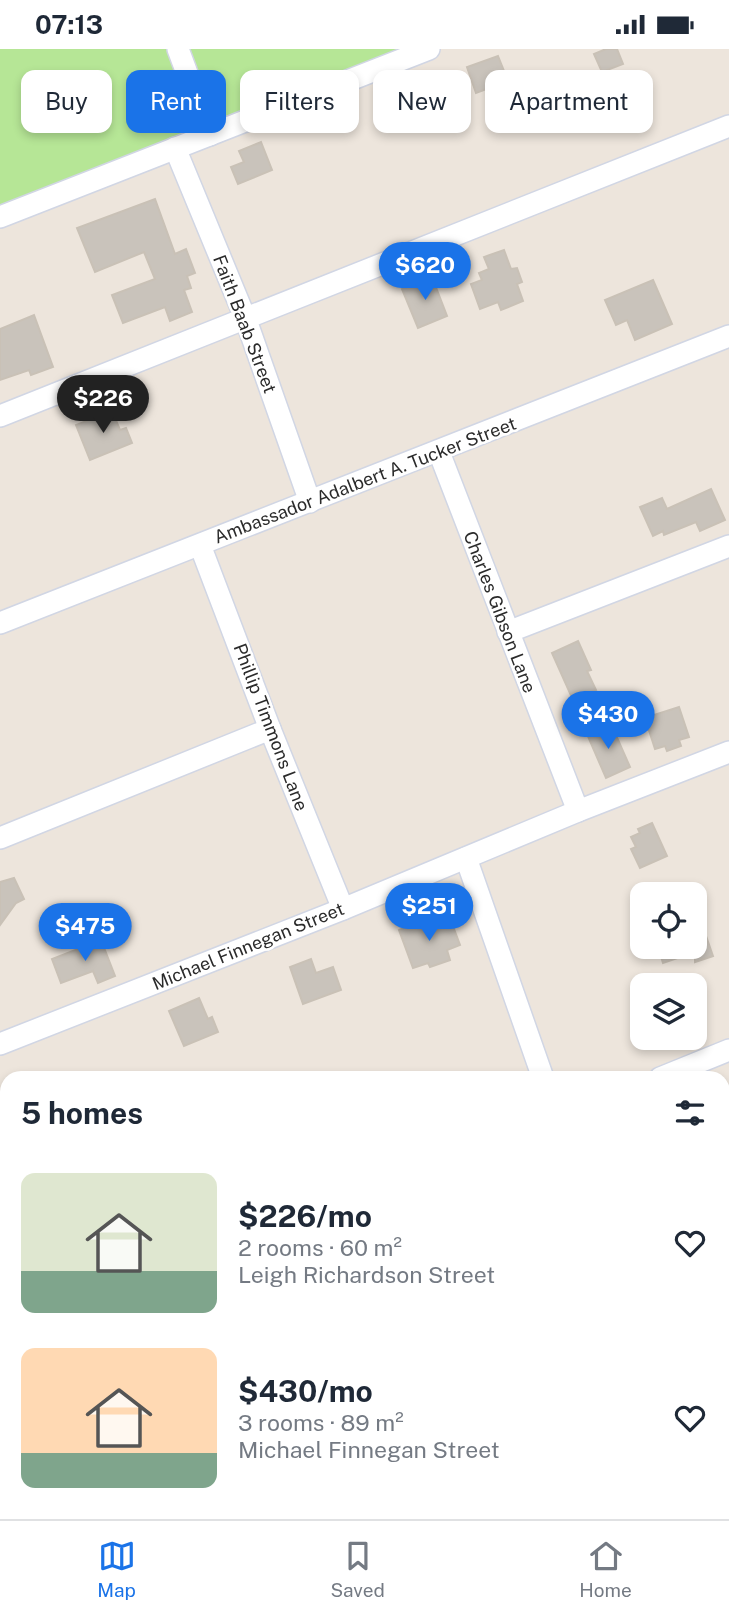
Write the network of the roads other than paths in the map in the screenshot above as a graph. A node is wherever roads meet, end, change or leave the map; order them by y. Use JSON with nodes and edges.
{"nodes":[{"id":1,"x":178,"y":49,"type":"edge"},
{"id":2,"x":429,"y":49,"type":"edge"},
{"id":3,"x":729,"y":126,"type":"edge"},
{"id":4,"x":210,"y":135,"type":"junction"},
{"id":5,"x":175,"y":148,"type":"junction"},
{"id":6,"x":0,"y":217,"type":"edge"},
{"id":7,"x":246,"y":320,"type":"junction"},
{"id":8,"x":729,"y":336,"type":"edge"},
{"id":9,"x":0,"y":416,"type":"edge"},
{"id":10,"x":439,"y":452,"type":"junction"},
{"id":11,"x":310,"y":502,"type":"junction"},
{"id":12,"x":200,"y":545,"type":"junction"},
{"id":13,"x":729,"y":546,"type":"edge"},
{"id":14,"x":0,"y":623,"type":"edge"},
{"id":15,"x":508,"y":632,"type":"junction"},
{"id":16,"x":270,"y":729,"type":"junction"},
{"id":17,"x":729,"y":752,"type":"edge"},
{"id":18,"x":578,"y":811,"type":"junction"},
{"id":19,"x":0,"y":838,"type":"edge"},
{"id":20,"x":466,"y":858,"type":"junction"},
{"id":21,"x":343,"y":909,"type":"junction"},
{"id":22,"x":0,"y":1044,"type":"edge"},
{"id":23,"x":729,"y":1050,"type":"edge"},
{"id":24,"x":541,"y":1071,"type":"edge"},
{"id":25,"x":677,"y":1071,"type":"edge"}],
"edges":[{"from":1,"to":4,"type":"street"},
{"from":2,"to":4,"type":"street"},
{"from":3,"to":7,"type":"street"},
{"from":4,"to":5,"type":"street"},
{"from":5,"to":6,"type":"street"},
{"from":5,"to":7,"type":"street","name":"Faith Baab Street"},
{"from":7,"to":9,"type":"street"},
{"from":7,"to":11,"type":"street","name":"Faith Baab Street"},
{"from":8,"to":10,"type":"street","name":"Ambassador Adalbert A. Tucker Street"},
{"from":10,"to":11,"type":"street","name":"Ambassador Adalbert A. Tucker Street"},
{"from":10,"to":15,"type":"street","name":"Charles Gibson Lane"},
{"from":11,"to":12,"type":"street","name":"Ambassador Adalbert A. Tucker Street"},
{"from":12,"to":14,"type":"street","name":"Ambassador Adalbert A. Tucker Street"},
{"from":12,"to":16,"type":"street","name":"Phillip Timmons Lane"},
{"from":13,"to":15,"type":"street"},
{"from":15,"to":18,"type":"street","name":"Charles Gibson Lane"},
{"from":16,"to":19,"type":"street"},
{"from":16,"to":21,"type":"street","name":"Phillip Timmons Lane"},
{"from":17,"to":18,"type":"street","name":"Michael Finnegan Street"},
{"from":18,"to":20,"type":"street","name":"Michael Finnegan Street"},
{"from":20,"to":21,"type":"street","name":"Michael Finnegan Street"},
{"from":20,"to":24,"type":"street"},
{"from":21,"to":22,"type":"street","name":"Michael Finnegan Street"},
{"from":23,"to":25,"type":"street"}]}
